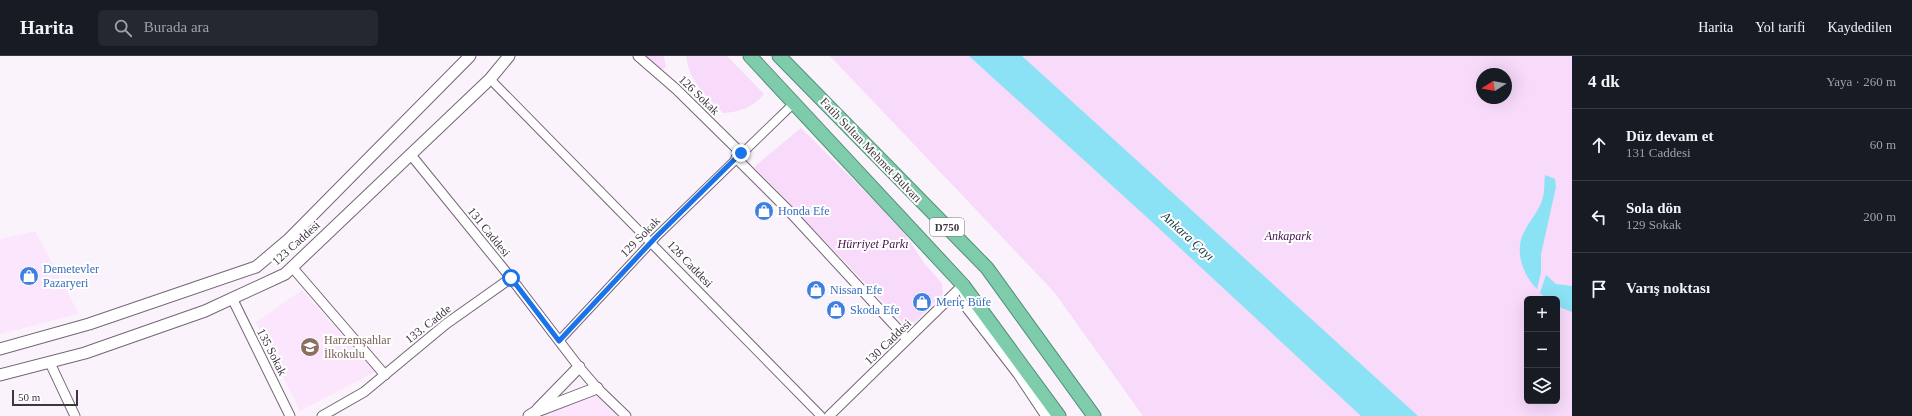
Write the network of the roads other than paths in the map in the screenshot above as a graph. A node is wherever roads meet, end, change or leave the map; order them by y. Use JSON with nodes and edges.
{"nodes":[{"id":1,"x":470,"y":56,"type":"edge"},
{"id":2,"x":509,"y":56,"type":"edge"},
{"id":3,"x":638,"y":56,"type":"edge"},
{"id":4,"x":750,"y":56,"type":"edge"},
{"id":5,"x":779,"y":56,"type":"edge"},
{"id":6,"x":490,"y":79,"type":"junction"},
{"id":7,"x":792,"y":104,"type":"junction"},
{"id":8,"x":411,"y":155,"type":"junction"},
{"id":9,"x":738,"y":155,"type":"junction"},
{"id":10,"x":652,"y":242,"type":"junction"},
{"id":11,"x":292,"y":267,"type":"junction"},
{"id":12,"x":511,"y":278,"type":"junction"},
{"id":13,"x":963,"y":284,"type":"junction"},
{"id":14,"x":232,"y":298,"type":"junction"},
{"id":15,"x":907,"y":339,"type":"junction"},
{"id":16,"x":559,"y":341,"type":"junction"},
{"id":17,"x":0,"y":349,"type":"edge"},
{"id":18,"x":50,"y":363,"type":"junction"},
{"id":19,"x":579,"y":367,"type":"junction"},
{"id":20,"x":0,"y":375,"type":"edge"},
{"id":21,"x":385,"y":375,"type":"junction"},
{"id":22,"x":596,"y":388,"type":"junction"},
{"id":23,"x":533,"y":414,"type":"edge"},
{"id":24,"x":75,"y":416,"type":"edge"},
{"id":25,"x":290,"y":416,"type":"edge"},
{"id":26,"x":322,"y":416,"type":"edge"},
{"id":27,"x":626,"y":416,"type":"edge"},
{"id":28,"x":821,"y":416,"type":"edge"},
{"id":29,"x":829,"y":416,"type":"edge"},
{"id":30,"x":1047,"y":416,"type":"edge"},
{"id":31,"x":1059,"y":416,"type":"edge"},
{"id":32,"x":1094,"y":416,"type":"edge"}],
"edges":[{"from":1,"to":17,"type":"main road","name":"123 Caddesi"},
{"from":2,"to":6,"type":"main road","name":"123 Caddesi"},
{"from":3,"to":9,"type":"street","name":"126 Sokak"},
{"from":4,"to":7,"type":"highway","name":"Fatih Sultan Mehmet Bulvarı","number":"D750"},
{"from":5,"to":32,"type":"highway","name":"Fatih Sultan Mehmet Bulvarı","number":"D750"},
{"from":6,"to":8,"type":"main road","name":"123 Caddesi"},
{"from":6,"to":10,"type":"street","name":"128 Caddesi"},
{"from":7,"to":9,"type":"street","name":"129 Sokak"},
{"from":7,"to":13,"type":"highway","name":"Fatih Sultan Mehmet Bulvarı","number":"D750"},
{"from":8,"to":11,"type":"main road","name":"123 Caddesi"},
{"from":8,"to":12,"type":"street","name":"131 Caddesi"},
{"from":9,"to":10,"type":"street","name":"129 Sokak"},
{"from":9,"to":15,"type":"street","name":"126 Sokak"},
{"from":10,"to":16,"type":"street","name":"129 Sokak"},
{"from":10,"to":28,"type":"street","name":"128 Caddesi"},
{"from":11,"to":14,"type":"main road","name":"123 Caddesi"},
{"from":11,"to":21,"type":"street"},
{"from":12,"to":16,"type":"street","name":"131 Caddesi"},
{"from":12,"to":21,"type":"street","name":"133. Cadde"},
{"from":13,"to":15,"type":"street","name":"130 Caddesi"},
{"from":13,"to":30,"type":"main road"},
{"from":13,"to":31,"type":"highway","name":"Fatih Sultan Mehmet Bulvarı","number":"D750"},
{"from":14,"to":18,"type":"main road","name":"123 Caddesi"},
{"from":14,"to":25,"type":"street","name":"135 Sokak"},
{"from":15,"to":29,"type":"street","name":"130 Caddesi"},
{"from":16,"to":19,"type":"street","name":"131 Caddesi"},
{"from":18,"to":20,"type":"main road","name":"123 Caddesi"},
{"from":18,"to":24,"type":"street"},
{"from":19,"to":22,"type":"street","name":"131 Caddesi"},
{"from":19,"to":23,"type":"main road"},
{"from":21,"to":26,"type":"street","name":"133. Cadde"},
{"from":22,"to":23,"type":"main road"},
{"from":22,"to":27,"type":"street","name":"131 Caddesi"}]}
